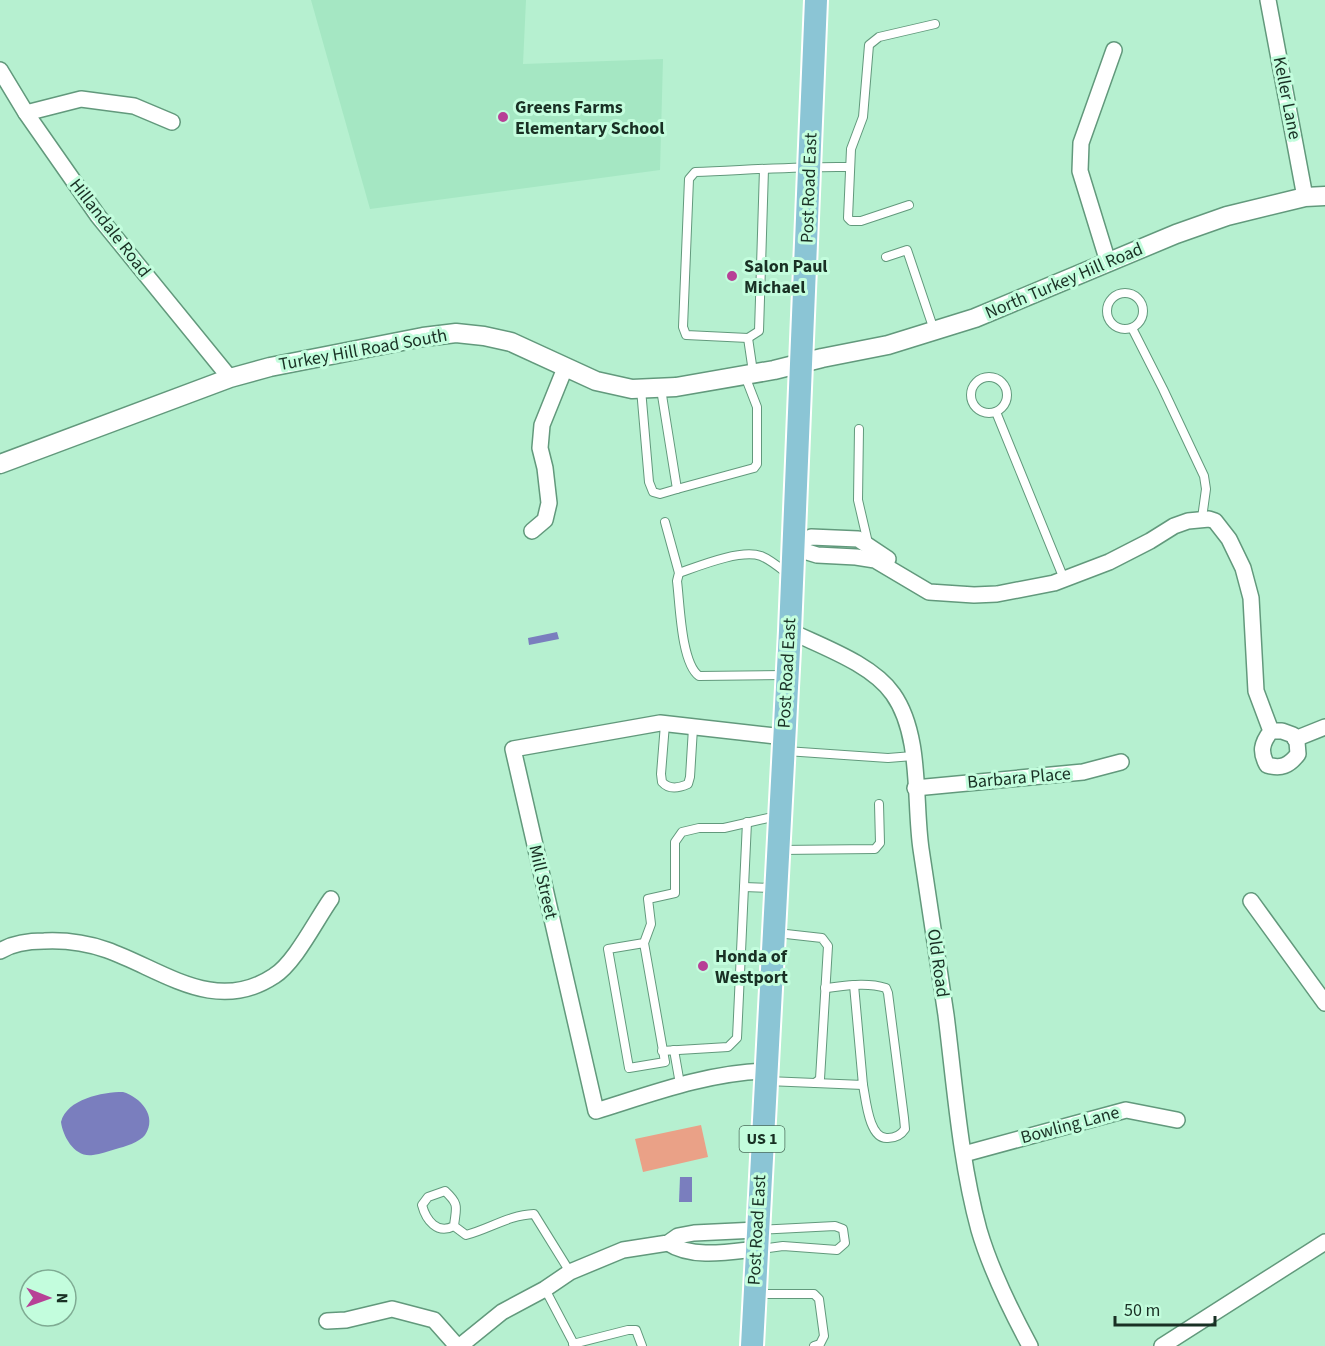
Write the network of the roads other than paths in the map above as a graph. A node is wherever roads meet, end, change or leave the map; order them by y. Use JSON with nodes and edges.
{"nodes":[{"id":1,"x":816,"y":0,"type":"edge"},
{"id":2,"x":1268,"y":0,"type":"edge"},
{"id":3,"x":935,"y":24,"type":"dead end"},
{"id":4,"x":1114,"y":50,"type":"dead end"},
{"id":5,"x":0,"y":70,"type":"edge"},
{"id":6,"x":26,"y":113,"type":"junction"},
{"id":7,"x":172,"y":122,"type":"dead end"},
{"id":8,"x":810,"y":166,"type":"junction"},
{"id":9,"x":850,"y":167,"type":"junction"},
{"id":10,"x":764,"y":169,"type":"junction"},
{"id":11,"x":1325,"y":196,"type":"edge"},
{"id":12,"x":1305,"y":197,"type":"junction"},
{"id":13,"x":909,"y":205,"type":"dead end"},
{"id":14,"x":886,"y":257,"type":"dead end"},
{"id":15,"x":1108,"y":262,"type":"junction"},
{"id":16,"x":1132,"y":328,"type":"junction"},
{"id":17,"x":934,"y":331,"type":"junction"},
{"id":18,"x":748,"y":338,"type":"junction"},
{"id":19,"x":802,"y":363,"type":"junction"},
{"id":20,"x":565,"y":368,"type":"junction"},
{"id":21,"x":750,"y":375,"type":"junction"},
{"id":22,"x":230,"y":378,"type":"junction"},
{"id":23,"x":641,"y":389,"type":"junction"},
{"id":24,"x":661,"y":389,"type":"junction"},
{"id":25,"x":996,"y":412,"type":"junction"},
{"id":26,"x":859,"y":429,"type":"dead end"},
{"id":27,"x":0,"y":464,"type":"edge"},
{"id":28,"x":677,"y":489,"type":"junction"},
{"id":29,"x":1202,"y":518,"type":"junction"},
{"id":30,"x":665,"y":522,"type":"dead end"},
{"id":31,"x":532,"y":531,"type":"dead end"},
{"id":32,"x":793,"y":545,"type":"junction"},
{"id":33,"x":868,"y":546,"type":"junction"},
{"id":34,"x":679,"y":573,"type":"junction"},
{"id":35,"x":792,"y":578,"type":"junction"},
{"id":36,"x":1064,"y":579,"type":"junction"},
{"id":37,"x":945,"y":592,"type":"junction"},
{"id":38,"x":790,"y":631,"type":"junction"},
{"id":39,"x":788,"y":675,"type":"junction"},
{"id":40,"x":665,"y":724,"type":"junction"},
{"id":41,"x":1325,"y":727,"type":"edge"},
{"id":42,"x":693,"y":728,"type":"junction"},
{"id":43,"x":1271,"y":732,"type":"junction"},
{"id":44,"x":1295,"y":739,"type":"junction"},
{"id":45,"x":783,"y":744,"type":"junction"},
{"id":46,"x":913,"y":756,"type":"junction"},
{"id":47,"x":1121,"y":762,"type":"dead end"},
{"id":48,"x":915,"y":788,"type":"junction"},
{"id":49,"x":879,"y":804,"type":"dead end"},
{"id":50,"x":780,"y":816,"type":"junction"},
{"id":51,"x":747,"y":822,"type":"junction"},
{"id":52,"x":778,"y":850,"type":"junction"},
{"id":53,"x":744,"y":887,"type":"junction"},
{"id":54,"x":776,"y":888,"type":"junction"},
{"id":55,"x":330,"y":899,"type":"dead end"},
{"id":56,"x":1251,"y":900,"type":"dead end"},
{"id":57,"x":773,"y":932,"type":"junction"},
{"id":58,"x":644,"y":943,"type":"junction"},
{"id":59,"x":0,"y":951,"type":"edge"},
{"id":60,"x":854,"y":985,"type":"junction"},
{"id":61,"x":825,"y":988,"type":"junction"},
{"id":62,"x":1323,"y":998,"type":"edge"},
{"id":63,"x":674,"y":1050,"type":"junction"},
{"id":64,"x":662,"y":1051,"type":"junction"},
{"id":65,"x":765,"y":1076,"type":"junction"},
{"id":66,"x":815,"y":1083,"type":"junction"},
{"id":67,"x":680,"y":1084,"type":"junction"},
{"id":68,"x":863,"y":1085,"type":"junction"},
{"id":69,"x":1177,"y":1120,"type":"dead end"},
{"id":70,"x":964,"y":1154,"type":"junction"},
{"id":71,"x":454,"y":1226,"type":"junction"},
{"id":72,"x":757,"y":1240,"type":"junction"},
{"id":73,"x":1325,"y":1242,"type":"edge"},
{"id":74,"x":570,"y":1272,"type":"junction"},
{"id":75,"x":545,"y":1289,"type":"junction"},
{"id":76,"x":754,"y":1294,"type":"junction"},
{"id":77,"x":327,"y":1321,"type":"dead end"},
{"id":78,"x":574,"y":1345,"type":"edge"},
{"id":79,"x":459,"y":1346,"type":"edge"},
{"id":80,"x":642,"y":1346,"type":"edge"},
{"id":81,"x":752,"y":1346,"type":"edge"},
{"id":82,"x":814,"y":1346,"type":"edge"},
{"id":83,"x":1030,"y":1346,"type":"edge"},
{"id":84,"x":1162,"y":1346,"type":"edge"}],
"edges":[{"from":1,"to":8,"type":"main road","name":"Post Road East","number":"US 1"},
{"from":2,"to":12,"type":"street","name":"Keller Lane"},
{"from":3,"to":9,"type":"lane"},
{"from":4,"to":15,"type":"street"},
{"from":5,"to":6,"type":"street","name":"Hillandale Road"},
{"from":6,"to":7,"type":"street"},
{"from":6,"to":22,"type":"street","name":"Hillandale Road"},
{"from":8,"to":9,"type":"lane"},
{"from":8,"to":10,"type":"lane"},
{"from":8,"to":19,"type":"main road","name":"Post Road East","number":"US 1"},
{"from":9,"to":13,"type":"lane"},
{"from":10,"to":18,"type":"lane"},
{"from":10,"to":18,"type":"lane"},
{"from":11,"to":12,"type":"street","name":"North Turkey Hill Road"},
{"from":12,"to":15,"type":"street","name":"North Turkey Hill Road"},
{"from":14,"to":17,"type":"lane"},
{"from":15,"to":17,"type":"street","name":"North Turkey Hill Road"},
{"from":16,"to":16,"type":"lane"},
{"from":16,"to":29,"type":"lane"},
{"from":17,"to":19,"type":"street","name":"North Turkey Hill Road"},
{"from":18,"to":21,"type":"lane"},
{"from":19,"to":21,"type":"street","name":"Turkey Hill Road South"},
{"from":19,"to":32,"type":"main road","name":"Post Road East","number":"US 1"},
{"from":20,"to":22,"type":"street","name":"Turkey Hill Road South"},
{"from":20,"to":23,"type":"street","name":"Turkey Hill Road South"},
{"from":20,"to":31,"type":"street"},
{"from":21,"to":24,"type":"street","name":"Turkey Hill Road South"},
{"from":21,"to":28,"type":"lane"},
{"from":22,"to":27,"type":"street","name":"Turkey Hill Road South"},
{"from":23,"to":24,"type":"street","name":"Turkey Hill Road South"},
{"from":23,"to":28,"type":"lane"},
{"from":24,"to":28,"type":"lane"},
{"from":25,"to":25,"type":"lane"},
{"from":25,"to":36,"type":"lane"},
{"from":26,"to":33,"type":"lane"},
{"from":29,"to":36,"type":"street"},
{"from":29,"to":43,"type":"street"},
{"from":30,"to":34,"type":"lane"},
{"from":32,"to":33,"type":"street"},
{"from":32,"to":35,"type":"main road","name":"Post Road East","number":"US 1"},
{"from":32,"to":37,"type":"street"},
{"from":33,"to":37,"type":"street"},
{"from":34,"to":35,"type":"lane"},
{"from":34,"to":39,"type":"lane"},
{"from":35,"to":38,"type":"main road","name":"Post Road East","number":"US 1"},
{"from":36,"to":37,"type":"street"},
{"from":38,"to":39,"type":"main road","name":"Post Road East","number":"US 1"},
{"from":38,"to":46,"type":"street","name":"Old Road"},
{"from":39,"to":45,"type":"main road","name":"Post Road East","number":"US 1"},
{"from":40,"to":42,"type":"street","name":"Mill Street"},
{"from":40,"to":42,"type":"lane"},
{"from":40,"to":67,"type":"street","name":"Mill Street"},
{"from":41,"to":44,"type":"street"},
{"from":42,"to":45,"type":"street","name":"Mill Street"},
{"from":43,"to":44,"type":"street"},
{"from":43,"to":44,"type":"street"},
{"from":45,"to":46,"type":"lane"},
{"from":45,"to":50,"type":"main road","name":"Post Road East","number":"US 1"},
{"from":46,"to":48,"type":"street","name":"Old Road"},
{"from":47,"to":48,"type":"street","name":"Barbara Place"},
{"from":48,"to":70,"type":"street","name":"Old Road"},
{"from":49,"to":52,"type":"lane"},
{"from":50,"to":51,"type":"lane"},
{"from":50,"to":52,"type":"main road","name":"Post Road East","number":"US 1"},
{"from":51,"to":53,"type":"lane"},
{"from":51,"to":58,"type":"lane"},
{"from":52,"to":54,"type":"main road","name":"Post Road East","number":"US 1"},
{"from":53,"to":54,"type":"lane"},
{"from":53,"to":63,"type":"lane"},
{"from":54,"to":57,"type":"main road","name":"Post Road East","number":"US 1"},
{"from":55,"to":59,"type":"street"},
{"from":56,"to":62,"type":"street"},
{"from":57,"to":61,"type":"lane"},
{"from":57,"to":65,"type":"main road","name":"Post Road East","number":"US 1"},
{"from":58,"to":64,"type":"lane"},
{"from":58,"to":64,"type":"lane"},
{"from":60,"to":61,"type":"lane"},
{"from":60,"to":68,"type":"lane"},
{"from":60,"to":68,"type":"lane"},
{"from":61,"to":66,"type":"lane"},
{"from":63,"to":64,"type":"lane"},
{"from":63,"to":67,"type":"lane"},
{"from":65,"to":66,"type":"lane"},
{"from":65,"to":67,"type":"street","name":"Mill Street"},
{"from":65,"to":72,"type":"main road","name":"Post Road East","number":"US 1"},
{"from":66,"to":68,"type":"lane"},
{"from":69,"to":70,"type":"street","name":"Bowling Lane"},
{"from":70,"to":83,"type":"street","name":"Old Road"},
{"from":71,"to":71,"type":"lane"},
{"from":71,"to":74,"type":"lane"},
{"from":72,"to":72,"type":"lane"},
{"from":72,"to":74,"type":"street"},
{"from":72,"to":76,"type":"main road","name":"Post Road East","number":"US 1"},
{"from":73,"to":84,"type":"street"},
{"from":74,"to":75,"type":"street"},
{"from":75,"to":78,"type":"lane"},
{"from":75,"to":79,"type":"street"},
{"from":76,"to":81,"type":"main road","name":"Post Road East","number":"US 1"},
{"from":76,"to":82,"type":"lane"},
{"from":77,"to":79,"type":"street"},
{"from":78,"to":80,"type":"lane"}]}
